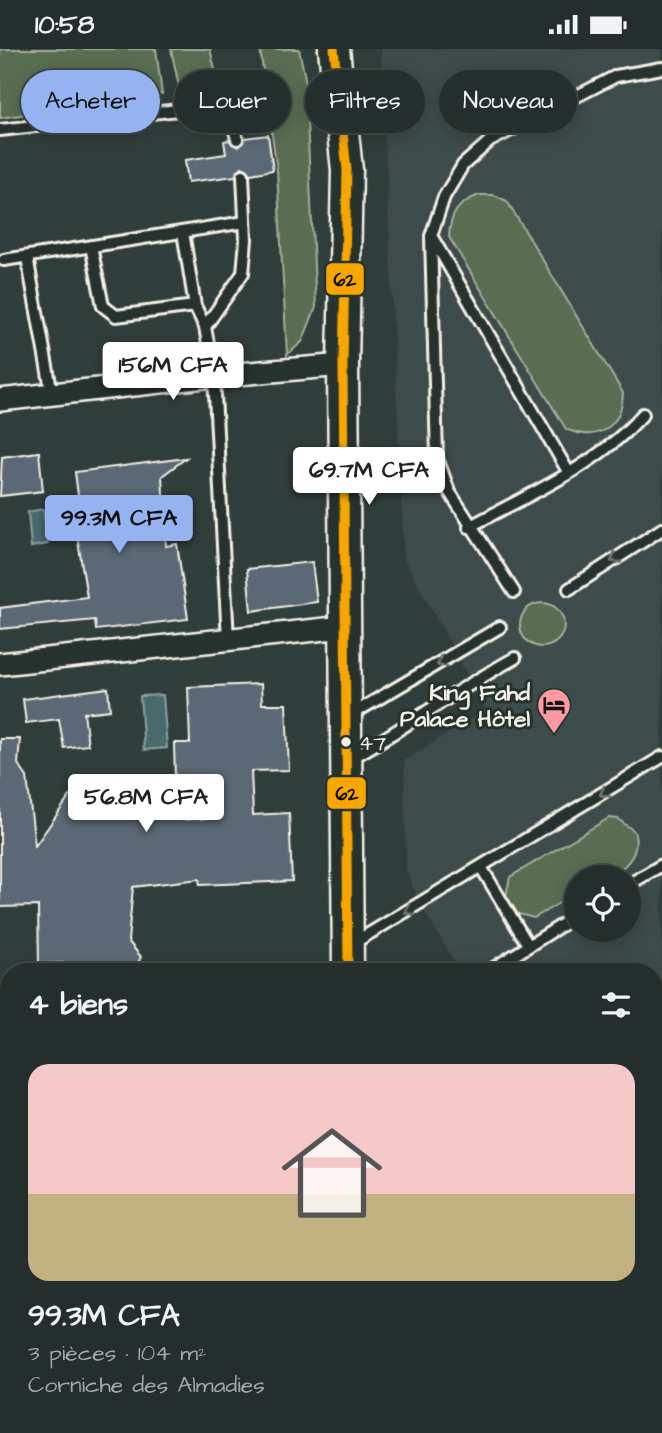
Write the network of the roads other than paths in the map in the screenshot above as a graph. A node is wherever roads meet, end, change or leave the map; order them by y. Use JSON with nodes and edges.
{"nodes":[{"id":1,"x":334,"y":49,"type":"edge"},
{"id":2,"x":661,"y":67,"type":"edge"},
{"id":3,"x":0,"y":130,"type":"edge"},
{"id":4,"x":237,"y":139,"type":"dead end"},
{"id":5,"x":243,"y":175,"type":"dead end"},
{"id":6,"x":245,"y":222,"type":"junction"},
{"id":7,"x":183,"y":232,"type":"junction"},
{"id":8,"x":431,"y":236,"type":"junction"},
{"id":9,"x":91,"y":246,"type":"junction"},
{"id":10,"x":27,"y":257,"type":"junction"},
{"id":11,"x":4,"y":260,"type":"dead end"},
{"id":12,"x":195,"y":306,"type":"junction"},
{"id":13,"x":205,"y":327,"type":"junction"},
{"id":14,"x":343,"y":365,"type":"junction"},
{"id":15,"x":214,"y":376,"type":"junction"},
{"id":16,"x":52,"y":394,"type":"junction"},
{"id":17,"x":0,"y":400,"type":"edge"},
{"id":18,"x":643,"y":414,"type":"dead end"},
{"id":19,"x":569,"y":473,"type":"junction"},
{"id":20,"x":469,"y":527,"type":"junction"},
{"id":21,"x":662,"y":529,"type":"edge"},
{"id":22,"x":569,"y":589,"type":"dead end"},
{"id":23,"x":514,"y":592,"type":"dead end"},
{"id":24,"x":344,"y":627,"type":"junction"},
{"id":25,"x":500,"y":627,"type":"dead end"},
{"id":26,"x":228,"y":640,"type":"junction"},
{"id":27,"x":515,"y":658,"type":"dead end"},
{"id":28,"x":0,"y":664,"type":"edge"},
{"id":29,"x":349,"y":716,"type":"junction"},
{"id":30,"x":662,"y":757,"type":"edge"},
{"id":31,"x":347,"y":760,"type":"junction"},
{"id":32,"x":662,"y":866,"type":"edge"},
{"id":33,"x":481,"y":867,"type":"junction"},
{"id":34,"x":641,"y":878,"type":"edge"},
{"id":35,"x":564,"y":923,"type":"edge"},
{"id":36,"x":528,"y":944,"type":"junction"},
{"id":37,"x":348,"y":959,"type":"edge"},
{"id":38,"x":501,"y":963,"type":"edge"}],
"edges":[{"from":1,"to":14,"type":"street"},
{"from":2,"to":8,"type":"lane"},
{"from":3,"to":4,"type":"lane"},
{"from":5,"to":6,"type":"lane"},
{"from":6,"to":7,"type":"lane"},
{"from":6,"to":13,"type":"lane"},
{"from":7,"to":9,"type":"lane"},
{"from":7,"to":12,"type":"lane"},
{"from":8,"to":19,"type":"lane"},
{"from":8,"to":20,"type":"lane"},
{"from":9,"to":10,"type":"lane"},
{"from":9,"to":12,"type":"lane"},
{"from":10,"to":11,"type":"lane"},
{"from":10,"to":16,"type":"lane"},
{"from":12,"to":13,"type":"lane"},
{"from":13,"to":15,"type":"lane"},
{"from":14,"to":15,"type":"street"},
{"from":14,"to":24,"type":"street"},
{"from":15,"to":16,"type":"street"},
{"from":15,"to":26,"type":"lane"},
{"from":16,"to":17,"type":"street"},
{"from":18,"to":19,"type":"lane"},
{"from":19,"to":20,"type":"lane"},
{"from":20,"to":23,"type":"lane"},
{"from":21,"to":22,"type":"lane","one_way":true},
{"from":24,"to":26,"type":"street"},
{"from":24,"to":29,"type":"street"},
{"from":25,"to":29,"type":"lane","one_way":true},
{"from":26,"to":28,"type":"street"},
{"from":27,"to":31,"type":"lane"},
{"from":29,"to":31,"type":"street"},
{"from":30,"to":33,"type":"lane","one_way":true},
{"from":31,"to":37,"type":"street"},
{"from":32,"to":34,"type":"lane"},
{"from":33,"to":36,"type":"lane"},
{"from":33,"to":37,"type":"lane","one_way":true},
{"from":35,"to":36,"type":"lane"},
{"from":36,"to":38,"type":"lane"}]}
